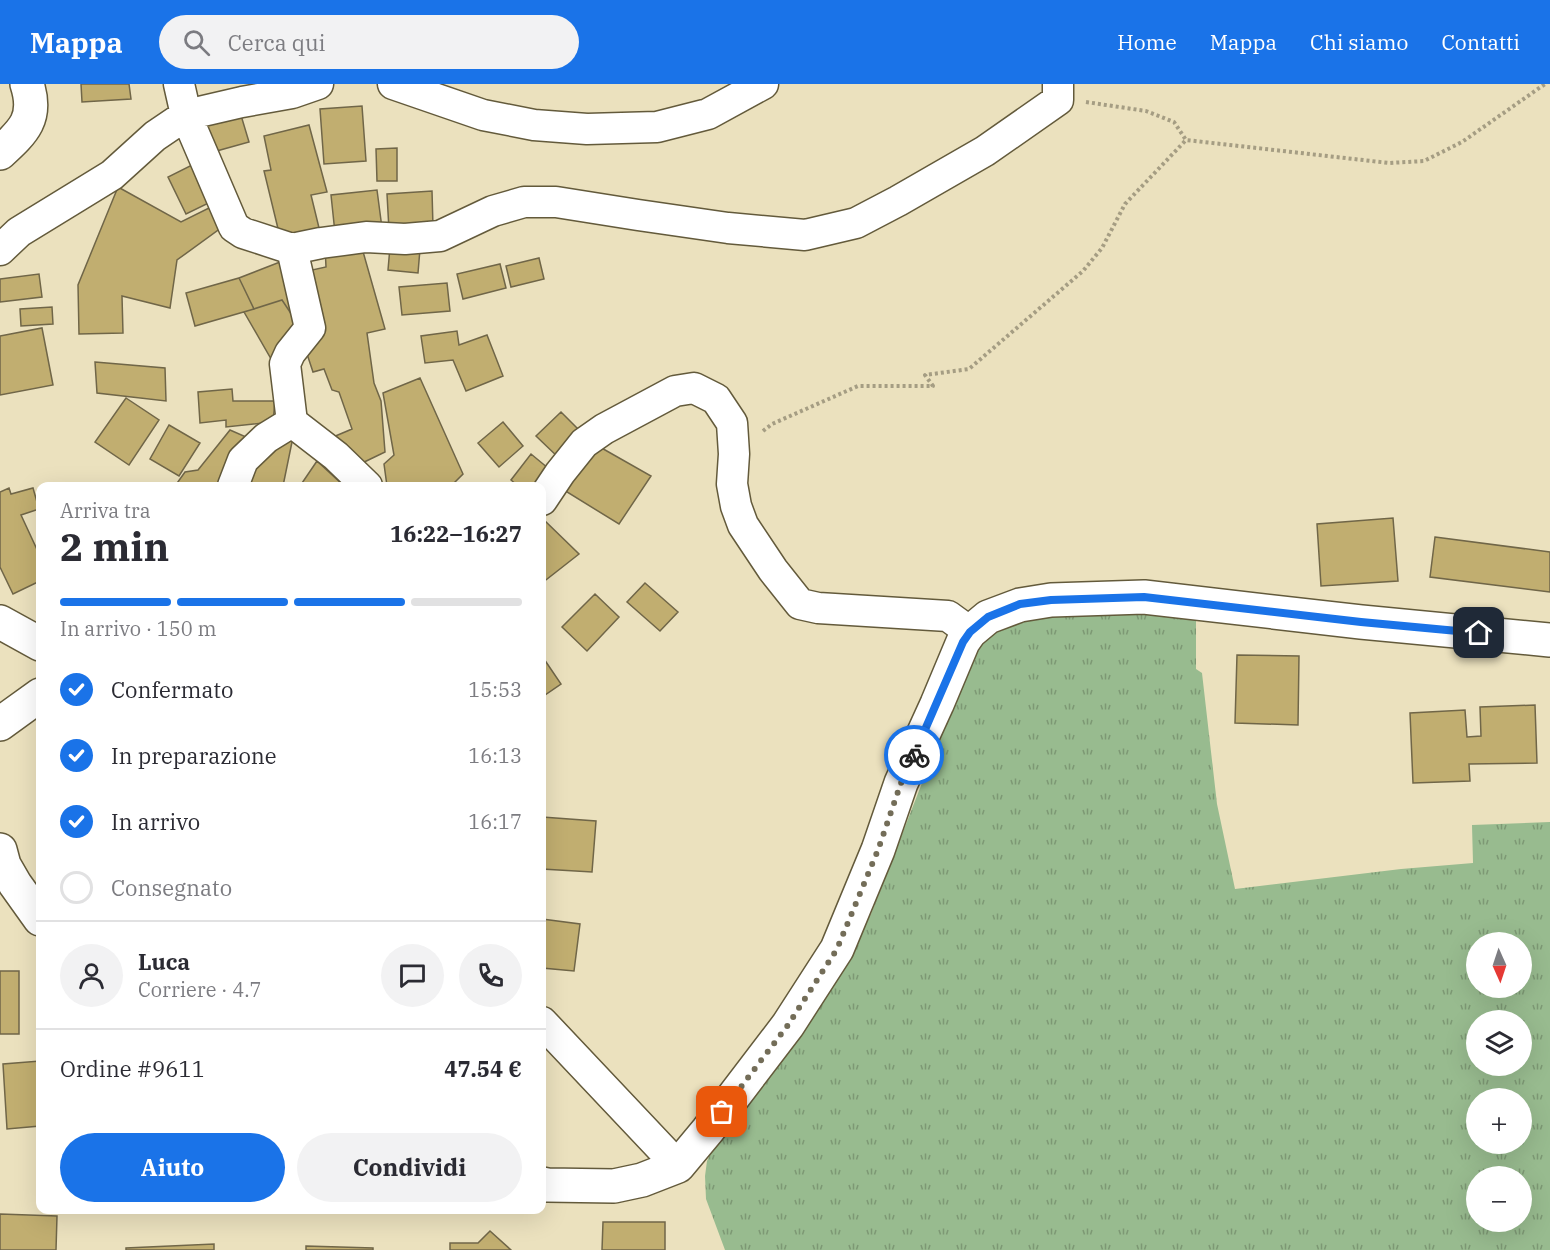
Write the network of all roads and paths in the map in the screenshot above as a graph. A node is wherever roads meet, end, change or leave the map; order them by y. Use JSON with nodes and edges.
{"nodes":[{"id":1,"x":27,"y":84,"type":"edge"},
{"id":2,"x":179,"y":84,"type":"edge"},
{"id":3,"x":318,"y":84,"type":"edge"},
{"id":4,"x":393,"y":84,"type":"edge"},
{"id":5,"x":763,"y":84,"type":"edge"},
{"id":6,"x":1545,"y":84,"type":"edge"},
{"id":7,"x":1058,"y":92,"type":"edge"},
{"id":8,"x":186,"y":115,"type":"junction"},
{"id":9,"x":1186,"y":140,"type":"junction"},
{"id":10,"x":0,"y":153,"type":"edge"},
{"id":11,"x":292,"y":249,"type":"junction"},
{"id":12,"x":0,"y":250,"type":"edge"},
{"id":13,"x":292,"y":422,"type":"junction"},
{"id":14,"x":734,"y":454,"type":"junction"},
{"id":15,"x":235,"y":482,"type":"edge"},
{"id":16,"x":363,"y":482,"type":"edge"},
{"id":17,"x":546,"y":494,"type":"edge"},
{"id":18,"x":0,"y":622,"type":"edge"},
{"id":19,"x":970,"y":632,"type":"junction"},
{"id":20,"x":1550,"y":640,"type":"edge"},
{"id":21,"x":36,"y":642,"type":"edge"},
{"id":22,"x":36,"y":698,"type":"edge"},
{"id":23,"x":0,"y":724,"type":"edge"},
{"id":24,"x":0,"y":850,"type":"edge"},
{"id":25,"x":36,"y":913,"type":"edge"},
{"id":26,"x":546,"y":1026,"type":"edge"},
{"id":27,"x":678,"y":1166,"type":"junction"},
{"id":28,"x":546,"y":1185,"type":"edge"}],
"edges":[{"from":1,"to":10,"type":"street"},
{"from":2,"to":8,"type":"street"},
{"from":3,"to":8,"type":"street"},
{"from":4,"to":5,"type":"street"},
{"from":6,"to":9,"type":"path"},
{"from":7,"to":9,"type":"path"},
{"from":7,"to":11,"type":"street"},
{"from":8,"to":11,"type":"street"},
{"from":8,"to":12,"type":"street"},
{"from":9,"to":14,"type":"path"},
{"from":11,"to":13,"type":"street"},
{"from":13,"to":15,"type":"street"},
{"from":13,"to":16,"type":"street"},
{"from":14,"to":17,"type":"street"},
{"from":14,"to":19,"type":"street"},
{"from":18,"to":21,"type":"street"},
{"from":19,"to":20,"type":"street"},
{"from":19,"to":27,"type":"street"},
{"from":22,"to":23,"type":"street"},
{"from":24,"to":25,"type":"street"},
{"from":26,"to":27,"type":"street"},
{"from":27,"to":28,"type":"street"}]}
